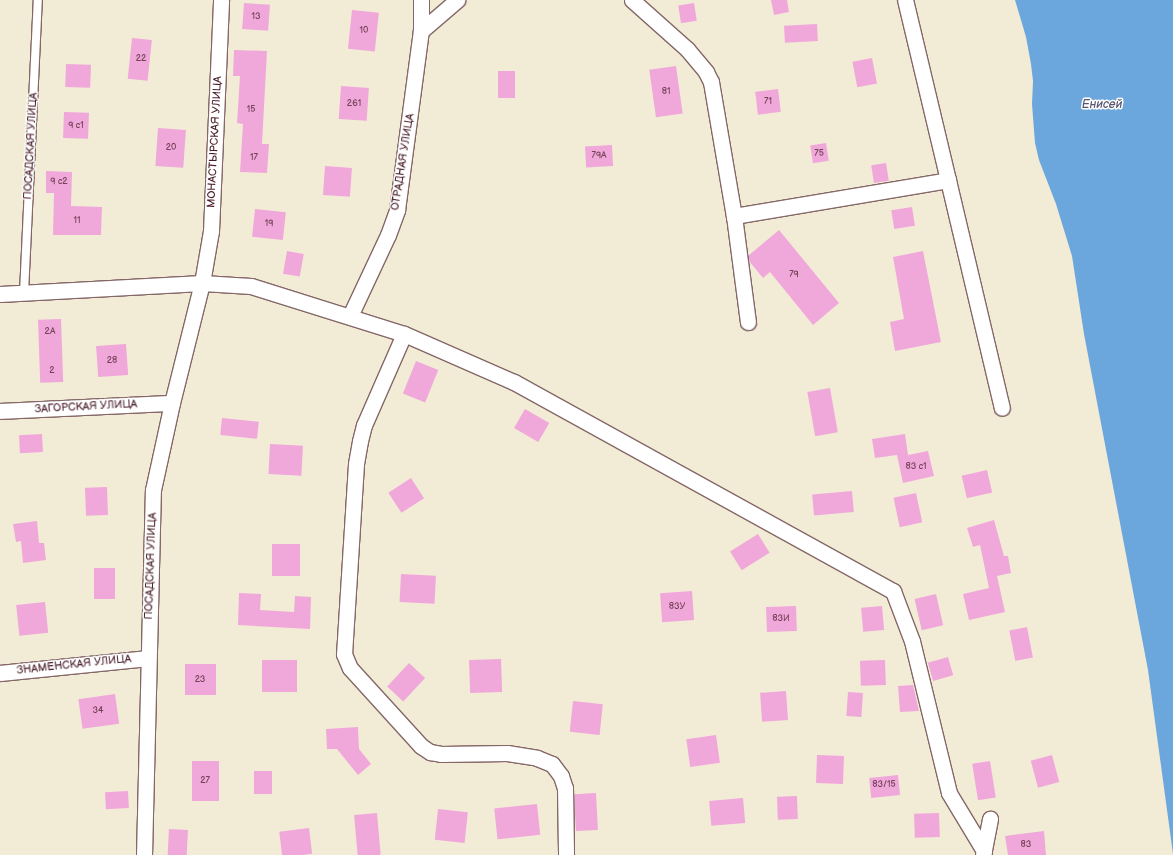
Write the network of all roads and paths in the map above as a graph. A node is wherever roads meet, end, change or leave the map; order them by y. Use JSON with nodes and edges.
{"nodes":[{"id":1,"x":38,"y":0,"type":"edge"},
{"id":2,"x":221,"y":0,"type":"edge"},
{"id":3,"x":421,"y":0,"type":"edge"},
{"id":4,"x":457,"y":0,"type":"edge"},
{"id":5,"x":632,"y":0,"type":"edge"},
{"id":6,"x":905,"y":0,"type":"edge"},
{"id":7,"x":421,"y":31,"type":"junction"},
{"id":8,"x":948,"y":180,"type":"junction"},
{"id":9,"x":734,"y":216,"type":"junction"},
{"id":10,"x":202,"y":283,"type":"junction"},
{"id":11,"x":24,"y":292,"type":"junction"},
{"id":12,"x":0,"y":294,"type":"edge"},
{"id":13,"x":350,"y":316,"type":"junction"},
{"id":14,"x":748,"y":322,"type":"dead end"},
{"id":15,"x":404,"y":334,"type":"junction"},
{"id":16,"x":172,"y":403,"type":"junction"},
{"id":17,"x":1002,"y":408,"type":"dead end"},
{"id":18,"x":0,"y":411,"type":"edge"},
{"id":19,"x":148,"y":658,"type":"junction"},
{"id":20,"x":0,"y":673,"type":"edge"},
{"id":21,"x":990,"y":819,"type":"dead end"},
{"id":22,"x":984,"y":853,"type":"edge"},
{"id":23,"x":144,"y":855,"type":"edge"},
{"id":24,"x":566,"y":855,"type":"edge"}],
"edges":[{"from":1,"to":11,"type":"lane","name":"ПОСАДСКАЯ УЛИЦА"},
{"from":2,"to":10,"type":"street","name":"МОНАСТЫРСКАЯ УЛИЦА"},
{"from":3,"to":7,"type":"street","name":"ОТРАДНАЯ УЛИЦА"},
{"from":4,"to":7,"type":"street"},
{"from":5,"to":9,"type":"street"},
{"from":6,"to":8,"type":"street"},
{"from":7,"to":13,"type":"street","name":"ОТРАДНАЯ УЛИЦА"},
{"from":8,"to":9,"type":"street"},
{"from":8,"to":17,"type":"street"},
{"from":9,"to":14,"type":"street"},
{"from":10,"to":11,"type":"street"},
{"from":10,"to":13,"type":"street"},
{"from":10,"to":16,"type":"street","name":"ПОСАДСКАЯ УЛИЦА"},
{"from":11,"to":12,"type":"street"},
{"from":13,"to":15,"type":"street"},
{"from":15,"to":22,"type":"street"},
{"from":15,"to":24,"type":"street"},
{"from":16,"to":18,"type":"street","name":"ЗАГОРСКАЯ УЛИЦА"},
{"from":16,"to":19,"type":"street","name":"ПОСАДСКАЯ УЛИЦА"},
{"from":19,"to":20,"type":"street","name":"ЗНАМЕНСКАЯ УЛИЦА"},
{"from":19,"to":23,"type":"street","name":"ПОСАДСКАЯ УЛИЦА"},
{"from":21,"to":22,"type":"street"}]}
